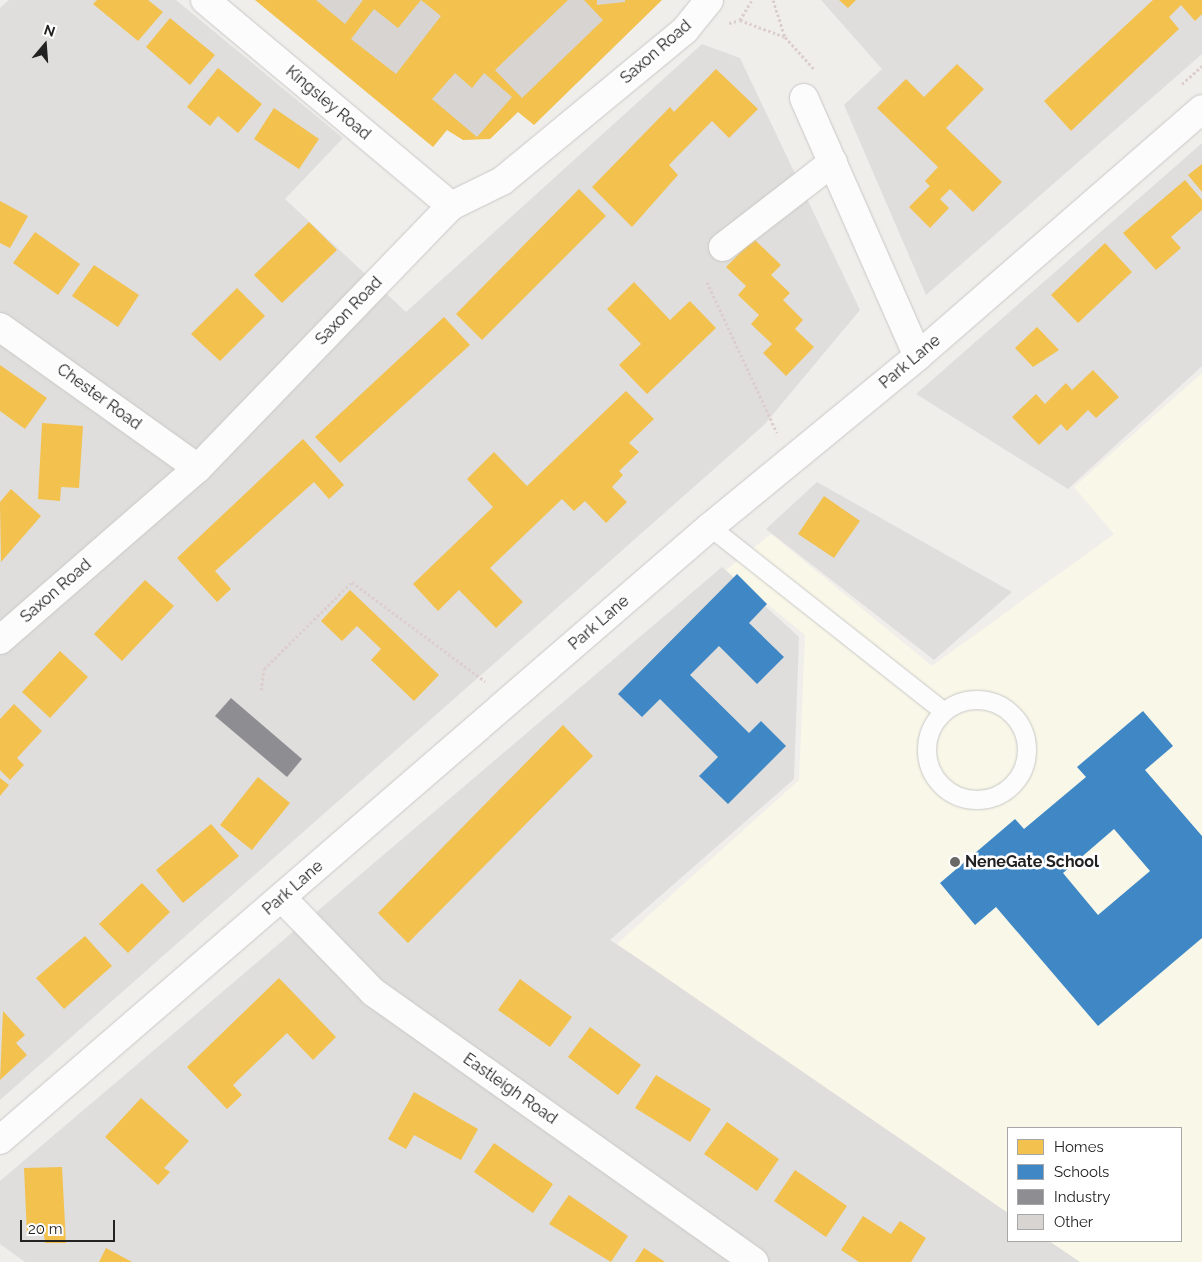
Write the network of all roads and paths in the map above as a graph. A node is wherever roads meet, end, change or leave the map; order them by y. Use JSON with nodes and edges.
{"nodes":[{"id":1,"x":205,"y":0,"type":"edge"},
{"id":2,"x":709,"y":0,"type":"edge"},
{"id":3,"x":773,"y":0,"type":"edge"},
{"id":4,"x":740,"y":20,"type":"dead end"},
{"id":5,"x":786,"y":37,"type":"junction"},
{"id":6,"x":1202,"y":66,"type":"edge"},
{"id":7,"x":811,"y":87,"type":"joint"},
{"id":8,"x":1177,"y":89,"type":"dead end"},
{"id":9,"x":1202,"y":109,"type":"edge"},
{"id":10,"x":832,"y":162,"type":"junction"},
{"id":11,"x":451,"y":206,"type":"junction"},
{"id":12,"x":724,"y":247,"type":"dead end"},
{"id":13,"x":707,"y":282,"type":"dead end"},
{"id":14,"x":0,"y":326,"type":"edge"},
{"id":15,"x":918,"y":356,"type":"junction"},
{"id":16,"x":790,"y":461,"type":"junction"},
{"id":17,"x":198,"y":468,"type":"junction"},
{"id":18,"x":710,"y":527,"type":"junction"},
{"id":19,"x":0,"y":640,"type":"edge"},
{"id":20,"x":261,"y":690,"type":"dead end"},
{"id":21,"x":508,"y":702,"type":"junction"},
{"id":22,"x":943,"y":711,"type":"junction"},
{"id":23,"x":282,"y":898,"type":"junction"},
{"id":24,"x":0,"y":1140,"type":"edge"},
{"id":25,"x":754,"y":1262,"type":"edge"}],
"edges":[{"from":1,"to":11,"type":"street","name":"Kingsley Road"},
{"from":2,"to":11,"type":"street","name":"Saxon Road"},
{"from":3,"to":5,"type":"path"},
{"from":4,"to":5,"type":"path"},
{"from":5,"to":7,"type":"path"},
{"from":6,"to":8,"type":"path"},
{"from":7,"to":10,"type":"street"},
{"from":9,"to":15,"type":"street","name":"Park Lane"},
{"from":10,"to":12,"type":"street"},
{"from":10,"to":15,"type":"street"},
{"from":11,"to":17,"type":"street","name":"Saxon Road"},
{"from":13,"to":16,"type":"path"},
{"from":14,"to":17,"type":"street","name":"Chester Road"},
{"from":15,"to":16,"type":"street","name":"Park Lane"},
{"from":16,"to":18,"type":"street","name":"Park Lane"},
{"from":17,"to":19,"type":"street","name":"Saxon Road"},
{"from":18,"to":21,"type":"street","name":"Park Lane"},
{"from":18,"to":22,"type":"lane"},
{"from":20,"to":21,"type":"path"},
{"from":21,"to":23,"type":"street","name":"Park Lane"},
{"from":22,"to":22,"type":"lane"},
{"from":23,"to":24,"type":"street","name":"Park Lane"},
{"from":23,"to":25,"type":"street","name":"Eastleigh Road"}]}
